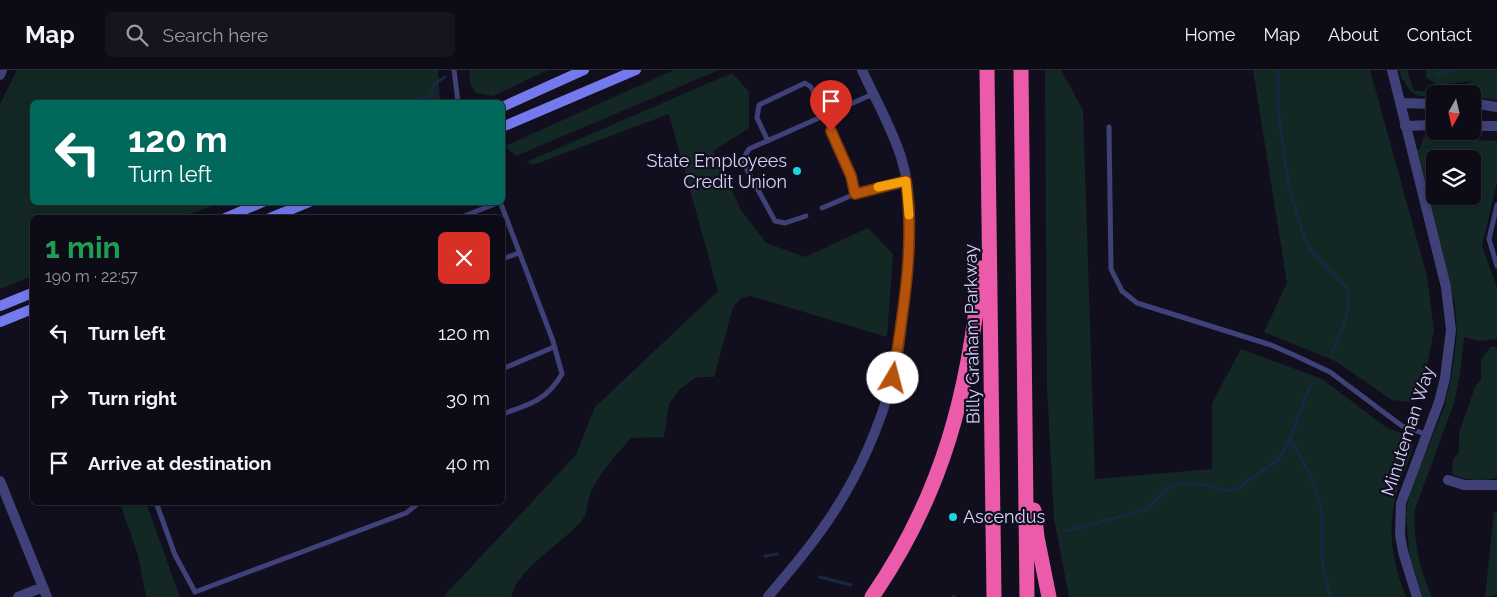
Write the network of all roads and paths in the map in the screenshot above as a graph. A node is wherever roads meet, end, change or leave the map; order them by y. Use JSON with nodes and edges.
{"nodes":[{"id":1,"x":2,"y":70,"type":"edge"},
{"id":2,"x":454,"y":70,"type":"edge"},
{"id":3,"x":584,"y":70,"type":"edge"},
{"id":4,"x":636,"y":70,"type":"edge"},
{"id":5,"x":862,"y":70,"type":"edge"},
{"id":6,"x":987,"y":70,"type":"edge"},
{"id":7,"x":1021,"y":70,"type":"edge"},
{"id":8,"x":1392,"y":70,"type":"edge"},
{"id":9,"x":0,"y":75,"type":"edge"},
{"id":10,"x":874,"y":94,"type":"junction"},
{"id":11,"x":458,"y":100,"type":"edge"},
{"id":12,"x":1400,"y":103,"type":"junction"},
{"id":13,"x":1426,"y":104,"type":"edge"},
{"id":14,"x":1481,"y":104,"type":"edge"},
{"id":15,"x":505,"y":106,"type":"edge"},
{"id":16,"x":1497,"y":107,"type":"edge"},
{"id":17,"x":824,"y":116,"type":"junction"},
{"id":18,"x":505,"y":126,"type":"edge"},
{"id":19,"x":1405,"y":126,"type":"junction"},
{"id":20,"x":1426,"y":126,"type":"edge"},
{"id":21,"x":1481,"y":126,"type":"edge"},
{"id":22,"x":1497,"y":126,"type":"edge"},
{"id":23,"x":1109,"y":127,"type":"dead end"},
{"id":24,"x":768,"y":141,"type":"junction"},
{"id":25,"x":906,"y":181,"type":"junction"},
{"id":26,"x":988,"y":192,"type":"junction"},
{"id":27,"x":855,"y":194,"type":"junction"},
{"id":28,"x":256,"y":205,"type":"edge"},
{"id":29,"x":302,"y":205,"type":"edge"},
{"id":30,"x":495,"y":205,"type":"edge"},
{"id":31,"x":1497,"y":205,"type":"edge"},
{"id":32,"x":822,"y":208,"type":"dead end"},
{"id":33,"x":232,"y":215,"type":"edge"},
{"id":34,"x":277,"y":215,"type":"edge"},
{"id":35,"x":467,"y":215,"type":"edge"},
{"id":36,"x":505,"y":216,"type":"edge"},
{"id":37,"x":806,"y":216,"type":"dead end"},
{"id":38,"x":519,"y":253,"type":"junction"},
{"id":39,"x":505,"y":258,"type":"edge"},
{"id":40,"x":1496,"y":260,"type":"edge"},
{"id":41,"x":1497,"y":266,"type":"edge"},
{"id":42,"x":30,"y":294,"type":"edge"},
{"id":43,"x":0,"y":306,"type":"edge"},
{"id":44,"x":30,"y":310,"type":"edge"},
{"id":45,"x":0,"y":322,"type":"edge"},
{"id":46,"x":554,"y":347,"type":"junction"},
{"id":47,"x":505,"y":368,"type":"edge"},
{"id":48,"x":1025,"y":397,"type":"junction"},
{"id":49,"x":505,"y":413,"type":"edge"},
{"id":50,"x":1428,"y":434,"type":"junction"},
{"id":51,"x":1448,"y":480,"type":"dead end"},
{"id":52,"x":0,"y":481,"type":"edge"},
{"id":53,"x":1497,"y":485,"type":"edge"},
{"id":54,"x":157,"y":505,"type":"edge"},
{"id":55,"x":416,"y":505,"type":"edge"},
{"id":56,"x":45,"y":592,"type":"edge"},
{"id":57,"x":18,"y":597,"type":"edge"},
{"id":58,"x":768,"y":597,"type":"edge"},
{"id":59,"x":872,"y":597,"type":"edge"},
{"id":60,"x":994,"y":597,"type":"edge"},
{"id":61,"x":1027,"y":597,"type":"edge"},
{"id":62,"x":1049,"y":597,"type":"edge"},
{"id":63,"x":1417,"y":597,"type":"edge"}],
"edges":[{"from":1,"to":9,"type":"street"},
{"from":2,"to":11,"type":"lane"},
{"from":3,"to":15,"type":"street"},
{"from":4,"to":18,"type":"street"},
{"from":5,"to":10,"type":"street"},
{"from":6,"to":26,"type":"highway","name":"Billy Graham Parkway"},
{"from":7,"to":48,"type":"highway"},
{"from":8,"to":12,"type":"street","name":"Minuteman Way"},
{"from":10,"to":17,"type":"lane"},
{"from":10,"to":25,"type":"street"},
{"from":12,"to":13,"type":"street"},
{"from":12,"to":19,"type":"street","name":"Minuteman Way"},
{"from":14,"to":16,"type":"street"},
{"from":17,"to":24,"type":"lane"},
{"from":17,"to":24,"type":"lane"},
{"from":17,"to":27,"type":"lane"},
{"from":19,"to":20,"type":"street"},
{"from":19,"to":50,"type":"street","name":"Minuteman Way"},
{"from":21,"to":22,"type":"street"},
{"from":23,"to":50,"type":"lane"},
{"from":24,"to":37,"type":"lane"},
{"from":25,"to":27,"type":"lane"},
{"from":25,"to":58,"type":"street"},
{"from":26,"to":59,"type":"highway"},
{"from":26,"to":60,"type":"highway","name":"Billy Graham Parkway"},
{"from":27,"to":32,"type":"lane"},
{"from":28,"to":33,"type":"street"},
{"from":29,"to":34,"type":"street"},
{"from":30,"to":35,"type":"lane"},
{"from":31,"to":40,"type":"lane"},
{"from":36,"to":38,"type":"lane"},
{"from":38,"to":39,"type":"lane"},
{"from":38,"to":46,"type":"lane"},
{"from":40,"to":41,"type":"lane"},
{"from":42,"to":43,"type":"street"},
{"from":44,"to":45,"type":"street"},
{"from":46,"to":47,"type":"lane"},
{"from":46,"to":49,"type":"lane"},
{"from":48,"to":61,"type":"highway"},
{"from":48,"to":62,"type":"highway"},
{"from":50,"to":63,"type":"street","name":"Minuteman Way"},
{"from":51,"to":53,"type":"street"},
{"from":52,"to":56,"type":"street"},
{"from":54,"to":55,"type":"lane"},
{"from":56,"to":57,"type":"street"}]}
